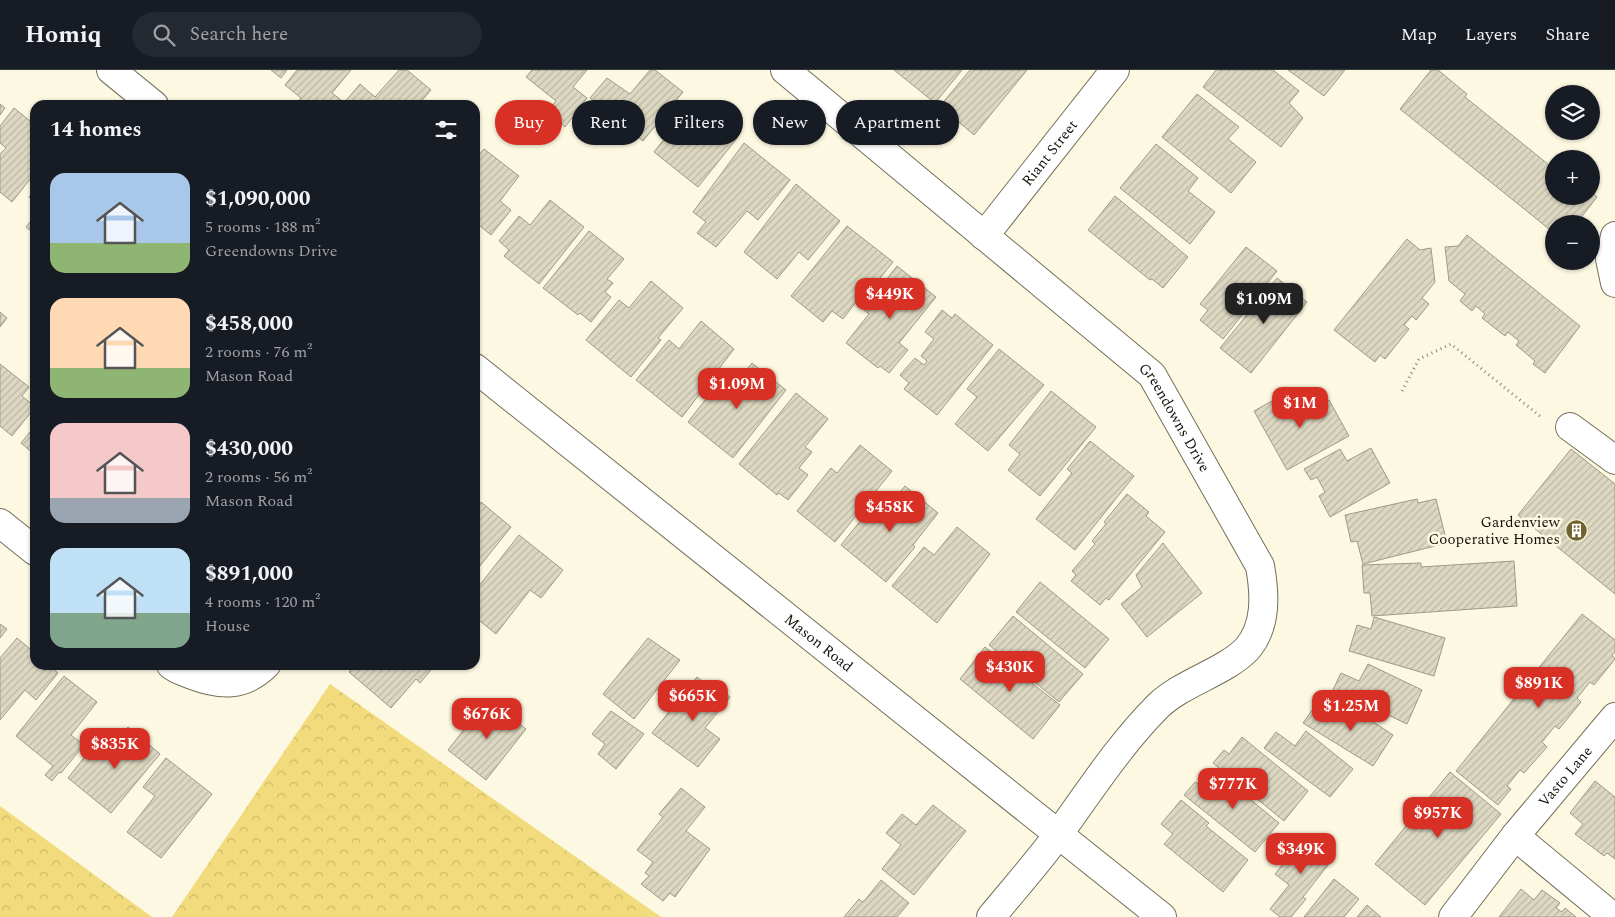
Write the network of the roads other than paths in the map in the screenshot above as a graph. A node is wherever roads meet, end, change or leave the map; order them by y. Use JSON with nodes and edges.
{"nodes":[{"id":1,"x":111,"y":70,"type":"edge"},
{"id":2,"x":785,"y":70,"type":"edge"},
{"id":3,"x":1116,"y":70,"type":"edge"},
{"id":4,"x":148,"y":100,"type":"edge"},
{"id":5,"x":984,"y":236,"type":"junction"},
{"id":6,"x":1615,"y":236,"type":"edge"},
{"id":7,"x":1615,"y":283,"type":"edge"},
{"id":8,"x":480,"y":378,"type":"edge"},
{"id":9,"x":1570,"y":427,"type":"road end"},
{"id":10,"x":1615,"y":460,"type":"edge"},
{"id":11,"x":0,"y":523,"type":"edge"},
{"id":12,"x":30,"y":547,"type":"edge"},
{"id":13,"x":182,"y":670,"type":"edge"},
{"id":14,"x":261,"y":670,"type":"edge"},
{"id":15,"x":1615,"y":717,"type":"edge"},
{"id":16,"x":1059,"y":834,"type":"junction"},
{"id":17,"x":1515,"y":836,"type":"junction"},
{"id":18,"x":991,"y":917,"type":"edge"},
{"id":19,"x":1162,"y":917,"type":"edge"},
{"id":20,"x":1453,"y":917,"type":"edge"},
{"id":21,"x":1613,"y":917,"type":"edge"}],
"edges":[{"from":1,"to":4,"type":"street"},
{"from":2,"to":5,"type":"street","name":"Greendowns Drive"},
{"from":3,"to":5,"type":"street","name":"Riant Street"},
{"from":5,"to":16,"type":"street","name":"Greendowns Drive"},
{"from":6,"to":7,"type":"street"},
{"from":8,"to":16,"type":"street","name":"Mason Road"},
{"from":9,"to":10,"type":"street"},
{"from":11,"to":12,"type":"street"},
{"from":13,"to":14,"type":"street"},
{"from":15,"to":17,"type":"street","name":"Vasto Lane"},
{"from":16,"to":18,"type":"street","name":"Greendowns Drive"},
{"from":16,"to":19,"type":"street","name":"Mason Road"},
{"from":17,"to":20,"type":"street","name":"Vasto Lane"},
{"from":17,"to":21,"type":"street"}]}
